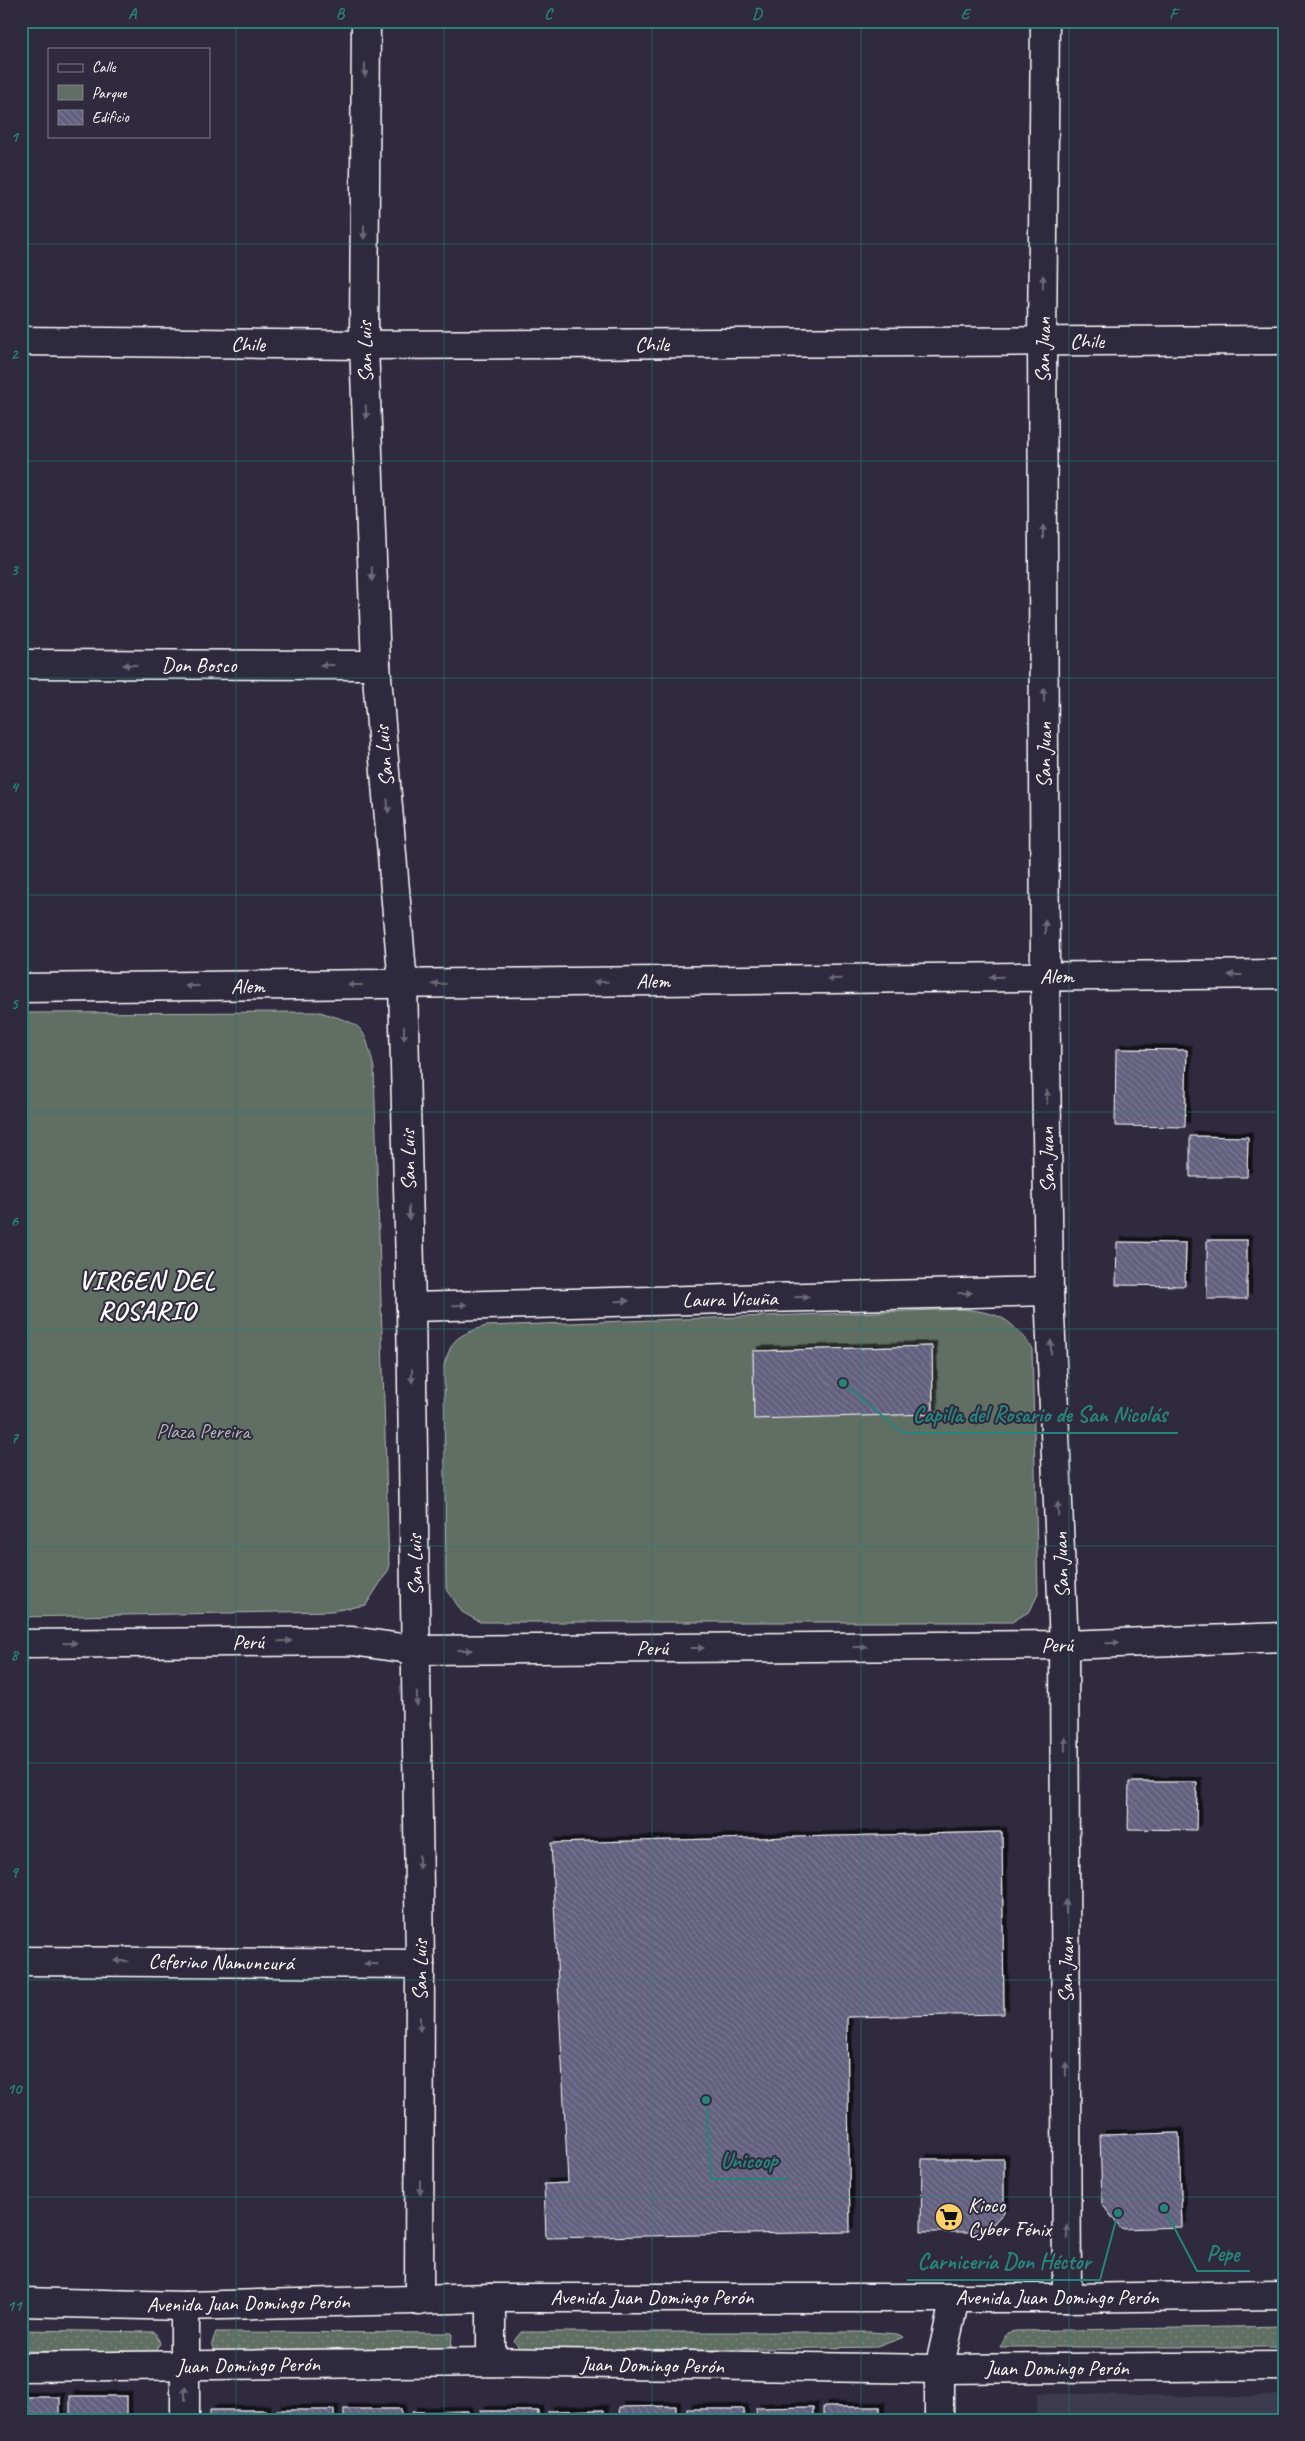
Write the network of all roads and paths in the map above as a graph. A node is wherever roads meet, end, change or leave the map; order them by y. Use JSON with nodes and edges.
{"nodes":[{"id":1,"x":366,"y":21,"type":"edge"},
{"id":2,"x":1045,"y":21,"type":"edge"},
{"id":3,"x":1284,"y":340,"type":"edge"},
{"id":4,"x":21,"y":341,"type":"edge"},
{"id":5,"x":1042,"y":341,"type":"junction"},
{"id":6,"x":364,"y":345,"type":"junction"},
{"id":7,"x":21,"y":664,"type":"edge"},
{"id":8,"x":376,"y":665,"type":"junction"},
{"id":9,"x":1284,"y":974,"type":"edge"},
{"id":10,"x":1045,"y":976,"type":"junction"},
{"id":11,"x":403,"y":985,"type":"junction"},
{"id":12,"x":21,"y":988,"type":"edge"},
{"id":13,"x":1049,"y":1291,"type":"junction"},
{"id":14,"x":411,"y":1306,"type":"junction"},
{"id":15,"x":1284,"y":1637,"type":"edge"},
{"id":16,"x":21,"y":1644,"type":"edge"},
{"id":17,"x":1064,"y":1645,"type":"junction"},
{"id":18,"x":416,"y":1650,"type":"junction"},
{"id":19,"x":21,"y":1960,"type":"edge"},
{"id":20,"x":420,"y":1964,"type":"junction"},
{"id":21,"x":1284,"y":2295,"type":"edge"},
{"id":22,"x":492,"y":2298,"type":"junction"},
{"id":23,"x":955,"y":2298,"type":"junction"},
{"id":24,"x":1067,"y":2298,"type":"junction"},
{"id":25,"x":420,"y":2301,"type":"junction"},
{"id":26,"x":21,"y":2302,"type":"edge"},
{"id":27,"x":185,"y":2306,"type":"junction"},
{"id":28,"x":492,"y":2362,"type":"junction"},
{"id":29,"x":185,"y":2366,"type":"junction"},
{"id":30,"x":1284,"y":2366,"type":"edge"},
{"id":31,"x":21,"y":2367,"type":"edge"},
{"id":32,"x":938,"y":2369,"type":"junction"},
{"id":33,"x":185,"y":2420,"type":"edge"},
{"id":34,"x":939,"y":2420,"type":"edge"}],
"edges":[{"from":1,"to":6,"type":"street","name":"San Luis","one_way":true},
{"from":5,"to":2,"type":"street","name":"San Juan","one_way":true},
{"from":3,"to":5,"type":"street","name":"Chile"},
{"from":4,"to":6,"type":"street","name":"Chile"},
{"from":5,"to":6,"type":"street","name":"Chile"},
{"from":10,"to":5,"type":"street","name":"San Juan","one_way":true},
{"from":6,"to":8,"type":"street","name":"San Luis","one_way":true},
{"from":8,"to":7,"type":"street","name":"Don Bosco","one_way":true},
{"from":8,"to":11,"type":"street","name":"San Luis","one_way":true},
{"from":9,"to":10,"type":"street","name":"Alem","one_way":true},
{"from":10,"to":11,"type":"street","name":"Alem","one_way":true},
{"from":13,"to":10,"type":"street","name":"San Juan","one_way":true},
{"from":11,"to":12,"type":"street","name":"Alem","one_way":true},
{"from":11,"to":14,"type":"street","name":"San Luis","one_way":true},
{"from":14,"to":13,"type":"street","name":"Laura Vicuña","one_way":true},
{"from":17,"to":13,"type":"street","name":"San Juan","one_way":true},
{"from":14,"to":18,"type":"street","name":"San Luis","one_way":true},
{"from":17,"to":15,"type":"street","name":"Perú","one_way":true},
{"from":16,"to":18,"type":"street","name":"Perú","one_way":true},
{"from":18,"to":17,"type":"street","name":"Perú","one_way":true},
{"from":24,"to":17,"type":"street","name":"San Juan","one_way":true},
{"from":18,"to":20,"type":"street","name":"San Luis","one_way":true},
{"from":20,"to":19,"type":"street","name":"Ceferino Namuncurá","one_way":true},
{"from":20,"to":25,"type":"street","name":"San Luis","one_way":true},
{"from":21,"to":24,"type":"street","name":"Avenida Juan Domingo Perón"},
{"from":22,"to":23,"type":"street","name":"Avenida Juan Domingo Perón"},
{"from":22,"to":25,"type":"street","name":"Avenida Juan Domingo Perón"},
{"from":22,"to":28,"type":"street"},
{"from":23,"to":24,"type":"street","name":"Avenida Juan Domingo Perón"},
{"from":23,"to":32,"type":"street"},
{"from":25,"to":27,"type":"street","name":"Avenida Juan Domingo Perón"},
{"from":26,"to":27,"type":"street","name":"Avenida Juan Domingo Perón"},
{"from":27,"to":29,"type":"street"},
{"from":28,"to":29,"type":"street","name":"Juan Domingo Perón"},
{"from":28,"to":32,"type":"street","name":"Juan Domingo Perón"},
{"from":29,"to":31,"type":"street","name":"Juan Domingo Perón"},
{"from":33,"to":29,"type":"street","one_way":true},
{"from":30,"to":32,"type":"street","name":"Juan Domingo Perón"},
{"from":32,"to":34,"type":"street"}]}
